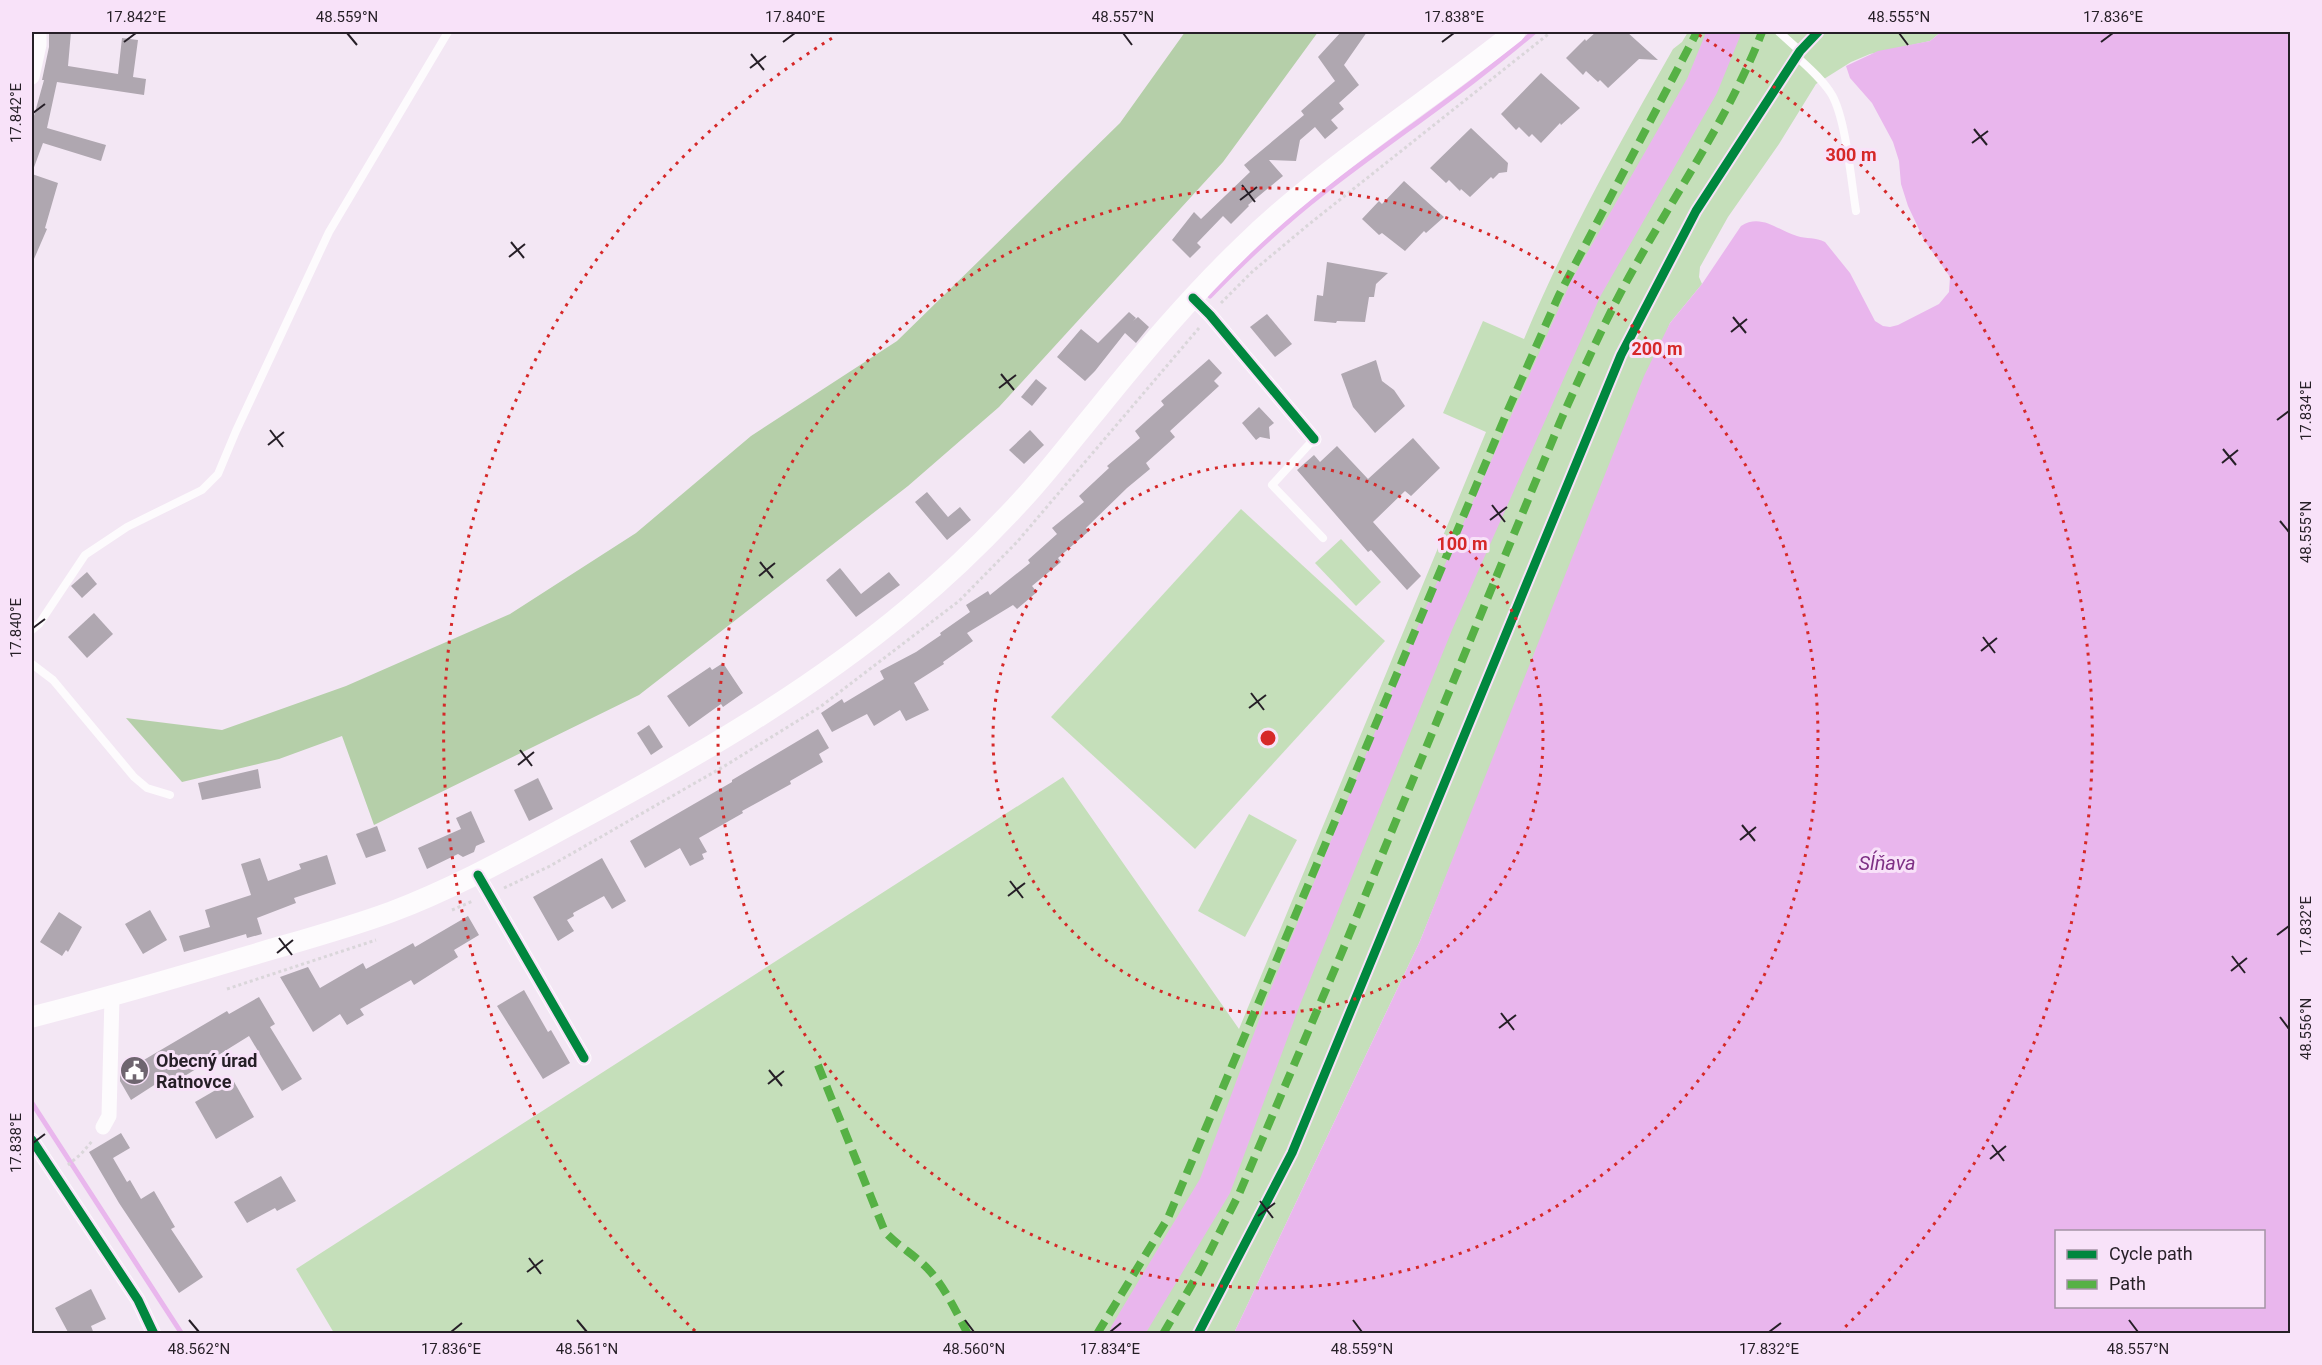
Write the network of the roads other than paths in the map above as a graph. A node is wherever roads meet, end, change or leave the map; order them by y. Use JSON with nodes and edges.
{"nodes":[{"id":1,"x":39,"y":32,"type":"edge"},
{"id":2,"x":448,"y":32,"type":"edge"},
{"id":3,"x":1515,"y":32,"type":"edge"},
{"id":4,"x":1779,"y":32,"type":"edge"},
{"id":5,"x":1818,"y":32,"type":"edge"},
{"id":6,"x":1798,"y":54,"type":"junction"},
{"id":7,"x":32,"y":77,"type":"edge"},
{"id":8,"x":1856,"y":211,"type":"dead end"},
{"id":9,"x":1193,"y":298,"type":"junction"},
{"id":10,"x":1314,"y":439,"type":"joint"},
{"id":11,"x":1323,"y":538,"type":"dead end"},
{"id":12,"x":32,"y":630,"type":"edge"},
{"id":13,"x":32,"y":664,"type":"edge"},
{"id":14,"x":170,"y":795,"type":"dead end"},
{"id":15,"x":478,"y":875,"type":"junction"},
{"id":16,"x":111,"y":996,"type":"junction"},
{"id":17,"x":32,"y":1017,"type":"edge"},
{"id":18,"x":584,"y":1058,"type":"dead end"},
{"id":19,"x":103,"y":1127,"type":"road end"},
{"id":20,"x":32,"y":1140,"type":"edge"},
{"id":21,"x":154,"y":1334,"type":"edge"},
{"id":22,"x":1198,"y":1334,"type":"edge"}],
"edges":[{"from":1,"to":7,"type":"street"},
{"from":2,"to":12,"type":"lane"},
{"from":3,"to":9,"type":"main road"},
{"from":4,"to":6,"type":"lane"},
{"from":5,"to":6,"type":"lane"},
{"from":6,"to":8,"type":"lane"},
{"from":6,"to":22,"type":"lane"},
{"from":9,"to":10,"type":"street"},
{"from":9,"to":15,"type":"main road"},
{"from":10,"to":11,"type":"lane"},
{"from":13,"to":14,"type":"lane"},
{"from":15,"to":16,"type":"main road"},
{"from":15,"to":18,"type":"street"},
{"from":16,"to":17,"type":"main road"},
{"from":16,"to":19,"type":"street"},
{"from":20,"to":21,"type":"street"}]}
